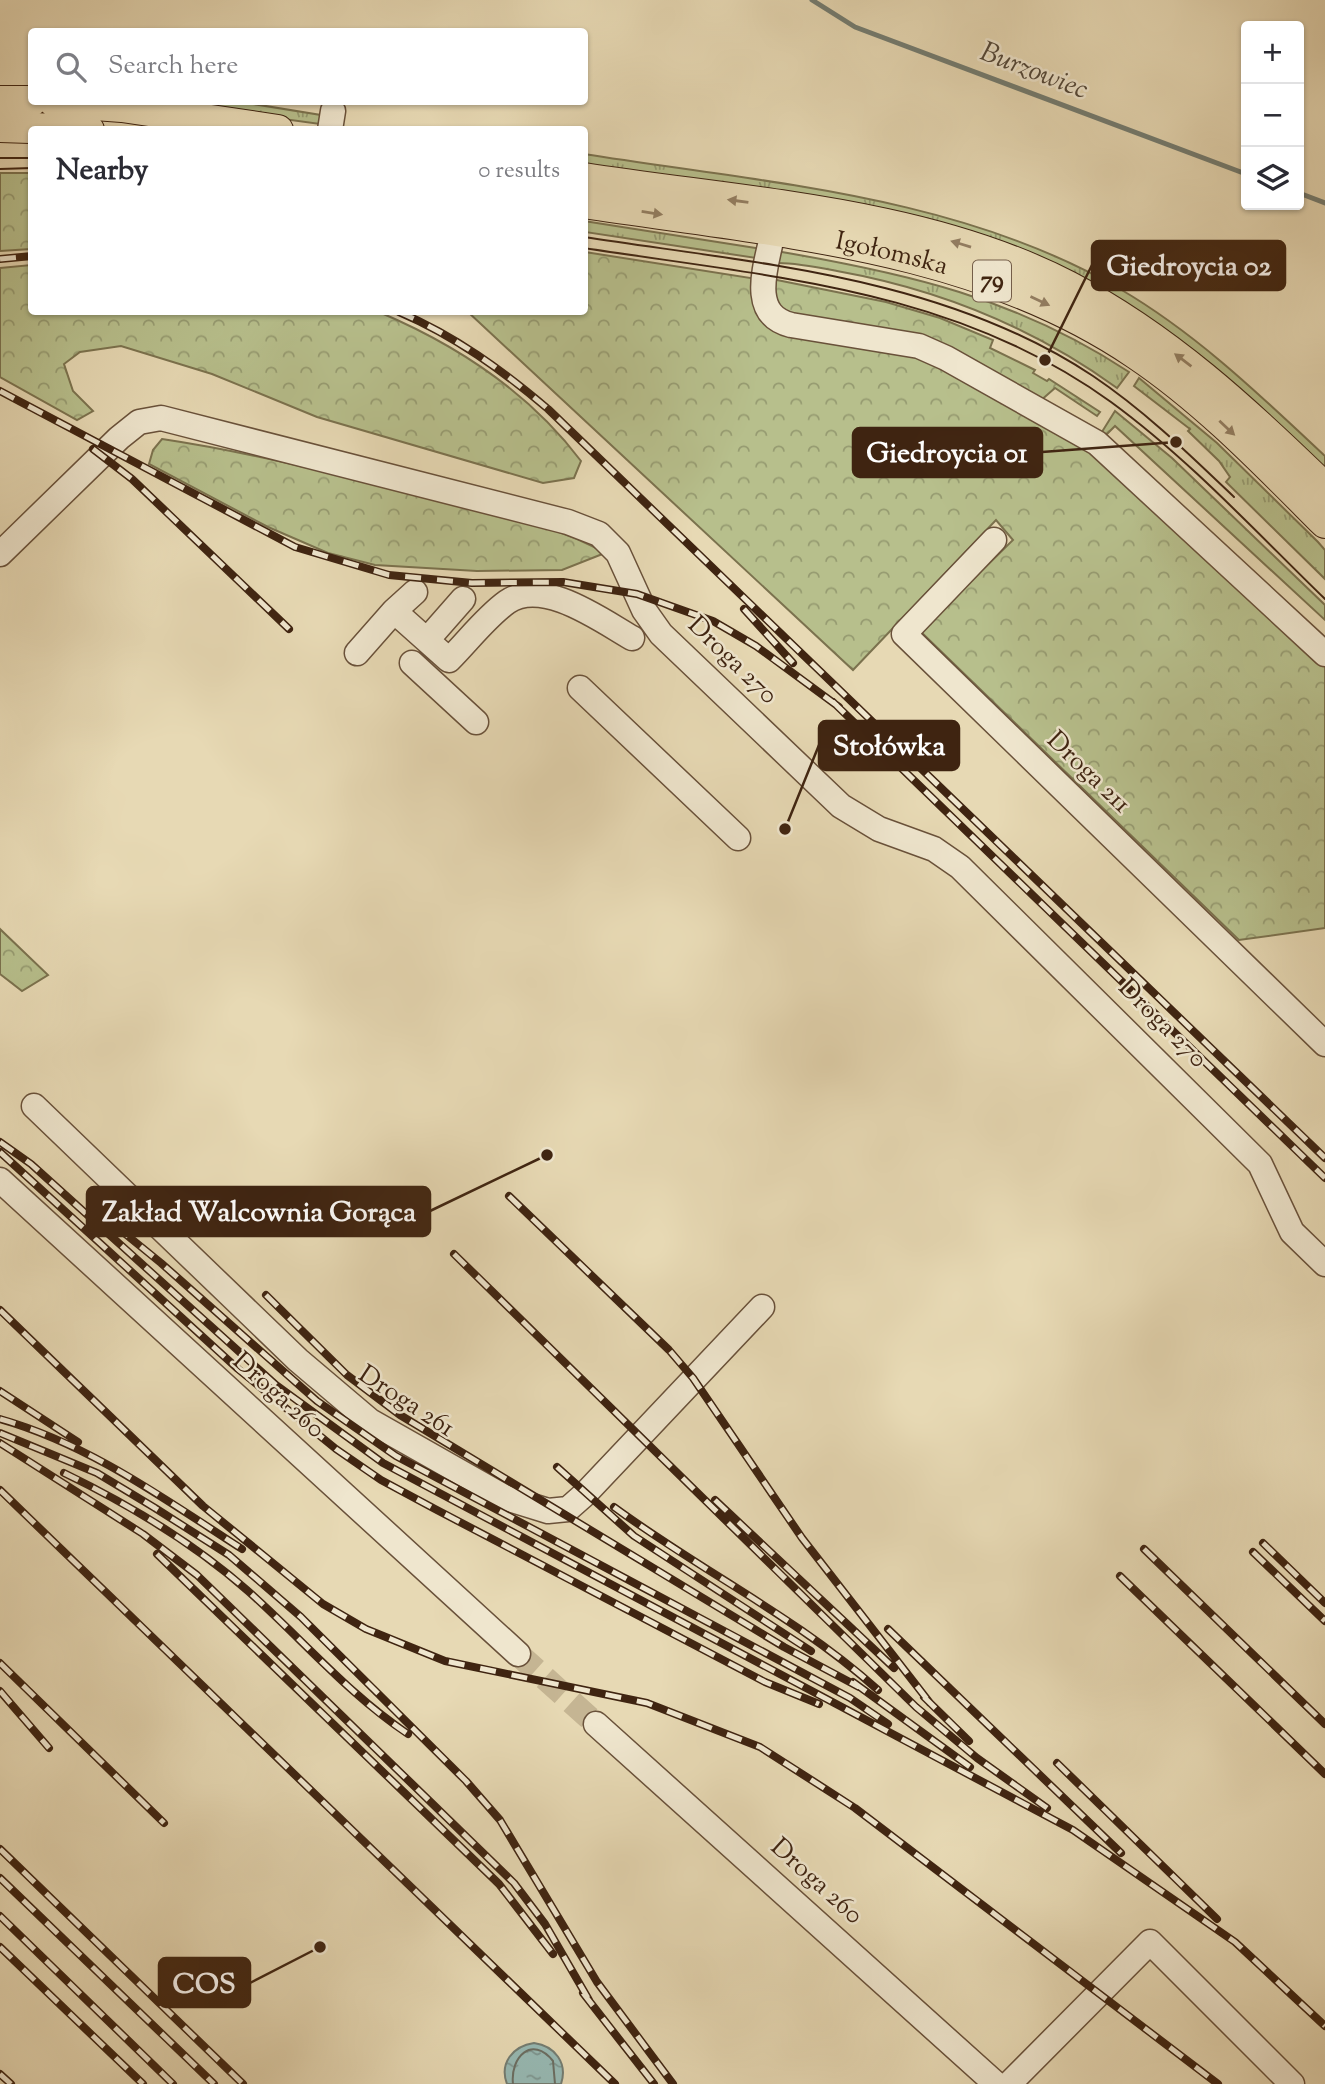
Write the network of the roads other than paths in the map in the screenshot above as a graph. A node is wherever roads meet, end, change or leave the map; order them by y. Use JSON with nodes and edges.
{"nodes":[{"id":1,"x":0,"y":101,"type":"edge"},
{"id":2,"x":28,"y":101,"type":"edge"},
{"id":3,"x":95,"y":105,"type":"edge"},
{"id":4,"x":251,"y":126,"type":"edge"},
{"id":5,"x":0,"y":127,"type":"edge"},
{"id":6,"x":28,"y":128,"type":"edge"},
{"id":7,"x":588,"y":179,"type":"edge"},
{"id":8,"x":588,"y":204,"type":"edge"},
{"id":9,"x":773,"y":232,"type":"junction"},
{"id":10,"x":1325,"y":488,"type":"edge"},
{"id":11,"x":1325,"y":523,"type":"edge"},
{"id":12,"x":994,"y":540,"type":"dead end"},
{"id":13,"x":0,"y":554,"type":"edge"},
{"id":14,"x":415,"y":592,"type":"dead end"},
{"id":15,"x":463,"y":599,"type":"dead end"},
{"id":16,"x":394,"y":611,"type":"junction"},
{"id":17,"x":632,"y":638,"type":"dead end"},
{"id":18,"x":426,"y":640,"type":"junction"},
{"id":19,"x":357,"y":653,"type":"dead end"},
{"id":20,"x":1325,"y":654,"type":"edge"},
{"id":21,"x":412,"y":663,"type":"dead end"},
{"id":22,"x":580,"y":688,"type":"dead end"},
{"id":23,"x":477,"y":722,"type":"dead end"},
{"id":24,"x":738,"y":838,"type":"dead end"},
{"id":25,"x":1325,"y":1044,"type":"edge"},
{"id":26,"x":34,"y":1106,"type":"dead end"},
{"id":27,"x":0,"y":1180,"type":"edge"},
{"id":28,"x":1325,"y":1265,"type":"edge"},
{"id":29,"x":762,"y":1307,"type":"dead end"},
{"id":30,"x":519,"y":1654,"type":"tunnel mouth"},
{"id":31,"x":596,"y":1724,"type":"tunnel mouth"},
{"id":32,"x":996,"y":2084,"type":"edge"},
{"id":33,"x":1009,"y":2084,"type":"edge"},
{"id":34,"x":1292,"y":2084,"type":"edge"}],
"edges":[{"from":1,"to":2,"type":"main road"},
{"from":3,"to":4,"type":"main road"},
{"from":5,"to":6,"type":"main road"},
{"from":10,"to":7,"type":"main road","name":"Igołomska","number":"79","one_way":true},
{"from":8,"to":9,"type":"main road","name":"Igołomska","number":"79","one_way":true},
{"from":9,"to":11,"type":"main road","name":"Igołomska","number":"79","one_way":true},
{"from":9,"to":20,"type":"lane"},
{"from":12,"to":25,"type":"lane","name":"Droga 211"},
{"from":13,"to":28,"type":"lane","name":"Droga 270"},
{"from":14,"to":16,"type":"lane"},
{"from":15,"to":18,"type":"lane"},
{"from":16,"to":18,"type":"lane"},
{"from":16,"to":19,"type":"lane"},
{"from":17,"to":18,"type":"lane"},
{"from":21,"to":23,"type":"lane"},
{"from":22,"to":24,"type":"lane"},
{"from":26,"to":29,"type":"lane","name":"Droga 261"},
{"from":27,"to":30,"type":"lane","name":"Droga 260"},
{"from":31,"to":32,"type":"lane","name":"Droga 260"},
{"from":33,"to":34,"type":"lane"}]}
